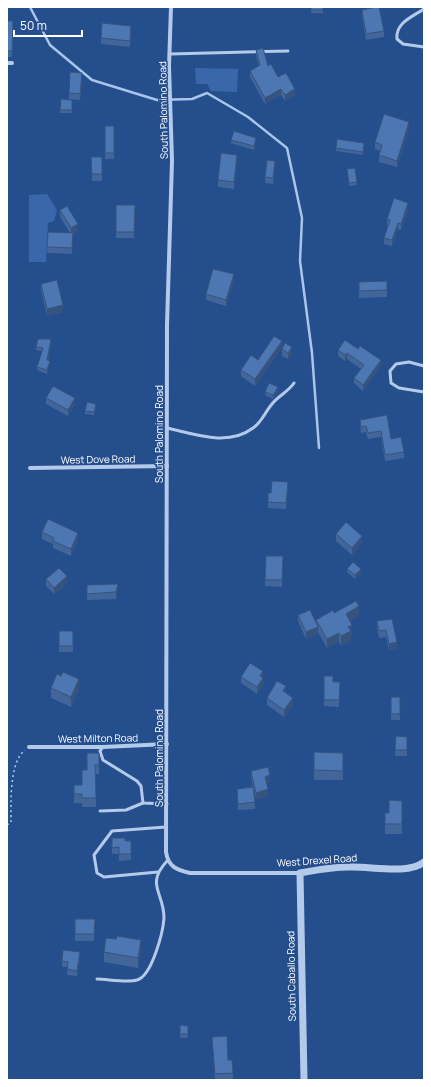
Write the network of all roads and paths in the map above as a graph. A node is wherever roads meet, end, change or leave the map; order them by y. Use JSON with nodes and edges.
{"nodes":[{"id":1,"x":170,"y":7,"type":"edge"},
{"id":2,"x":424,"y":9,"type":"edge"},
{"id":3,"x":424,"y":47,"type":"edge"},
{"id":4,"x":288,"y":51,"type":"dead end"},
{"id":5,"x":170,"y":54,"type":"junction"},
{"id":6,"x":424,"y":366,"type":"edge"},
{"id":7,"x":294,"y":383,"type":"dead end"},
{"id":8,"x":424,"y":392,"type":"edge"},
{"id":9,"x":167,"y":428,"type":"junction"},
{"id":10,"x":167,"y":466,"type":"junction"},
{"id":11,"x":30,"y":468,"type":"dead end"},
{"id":12,"x":167,"y":744,"type":"junction"},
{"id":13,"x":29,"y":747,"type":"joint"},
{"id":14,"x":103,"y":747,"type":"junction"},
{"id":15,"x":143,"y":803,"type":"junction"},
{"id":16,"x":166,"y":804,"type":"junction"},
{"id":17,"x":100,"y":812,"type":"dead end"},
{"id":18,"x":7,"y":825,"type":"edge"},
{"id":19,"x":166,"y":827,"type":"junction"},
{"id":20,"x":167,"y":861,"type":"junction"},
{"id":21,"x":424,"y":863,"type":"edge"},
{"id":22,"x":158,"y":872,"type":"junction"},
{"id":23,"x":300,"y":873,"type":"junction"},
{"id":24,"x":97,"y":979,"type":"dead end"},
{"id":25,"x":304,"y":1080,"type":"edge"}],
"edges":[{"from":1,"to":5,"type":"street","name":"South Palomino Road"},
{"from":2,"to":3,"type":"lane"},
{"from":4,"to":5,"type":"lane"},
{"from":5,"to":9,"type":"street","name":"South Palomino Road"},
{"from":6,"to":8,"type":"lane"},
{"from":7,"to":9,"type":"lane"},
{"from":9,"to":10,"type":"street","name":"South Palomino Road"},
{"from":10,"to":11,"type":"street","name":"West Dove Road"},
{"from":10,"to":12,"type":"street","name":"South Palomino Road"},
{"from":12,"to":14,"type":"street","name":"West Milton Road"},
{"from":12,"to":16,"type":"street","name":"South Palomino Road"},
{"from":13,"to":14,"type":"street","name":"West Milton Road"},
{"from":13,"to":18,"type":"path"},
{"from":14,"to":15,"type":"lane"},
{"from":15,"to":16,"type":"lane"},
{"from":15,"to":17,"type":"lane"},
{"from":16,"to":19,"type":"street","name":"South Palomino Road"},
{"from":19,"to":20,"type":"street","name":"South Palomino Road"},
{"from":19,"to":22,"type":"lane"},
{"from":20,"to":22,"type":"lane"},
{"from":20,"to":23,"type":"street","name":"West Drexel Road"},
{"from":21,"to":23,"type":"street","name":"West Drexel Road"},
{"from":22,"to":24,"type":"lane"},
{"from":23,"to":25,"type":"street","name":"South Caballo Road"}]}
